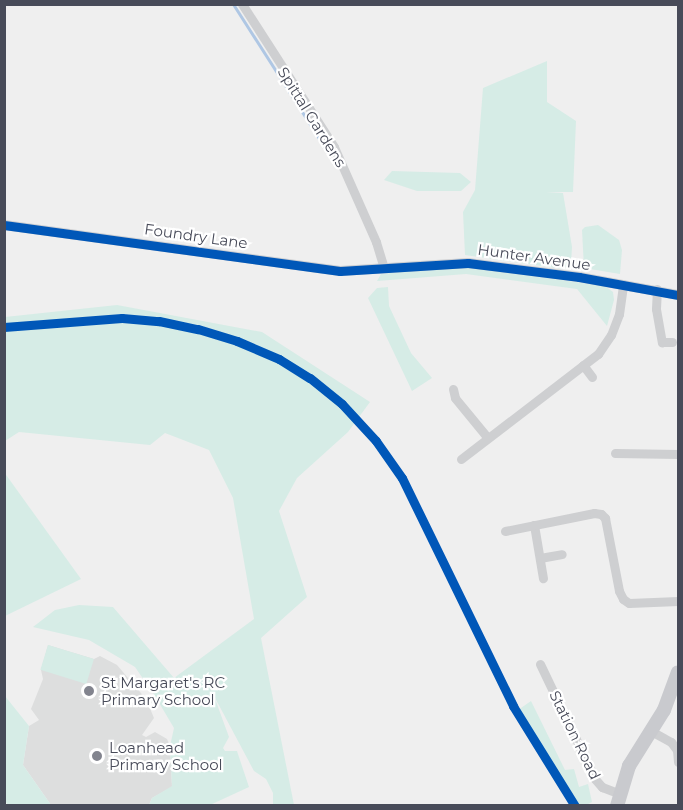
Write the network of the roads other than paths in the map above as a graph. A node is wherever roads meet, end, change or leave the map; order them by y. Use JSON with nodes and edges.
{"nodes":[{"id":1,"x":242,"y":4,"type":"edge"},
{"id":2,"x":4,"y":225,"type":"edge"},
{"id":3,"x":384,"y":268,"type":"junction"},
{"id":4,"x":623,"y":284,"type":"junction"},
{"id":5,"x":657,"y":289,"type":"junction"},
{"id":6,"x":678,"y":295,"type":"edge"},
{"id":7,"x":672,"y":342,"type":"dead end"},
{"id":8,"x":583,"y":365,"type":"junction"},
{"id":9,"x":592,"y":376,"type":"dead end"},
{"id":10,"x":453,"y":389,"type":"dead end"},
{"id":11,"x":487,"y":437,"type":"junction"},
{"id":12,"x":620,"y":451,"type":"dead end"},
{"id":13,"x":678,"y":454,"type":"edge"},
{"id":14,"x":461,"y":459,"type":"dead end"},
{"id":15,"x":534,"y":525,"type":"junction"},
{"id":16,"x":506,"y":531,"type":"dead end"},
{"id":17,"x":562,"y":554,"type":"dead end"},
{"id":18,"x":540,"y":558,"type":"junction"},
{"id":19,"x":543,"y":578,"type":"dead end"},
{"id":20,"x":678,"y":601,"type":"edge"},
{"id":21,"x":540,"y":664,"type":"dead end"},
{"id":22,"x":678,"y":672,"type":"edge"},
{"id":23,"x":651,"y":731,"type":"junction"},
{"id":24,"x":678,"y":750,"type":"edge"},
{"id":25,"x":678,"y":762,"type":"edge"},
{"id":26,"x":619,"y":800,"type":"edge"}],
"edges":[{"from":1,"to":3,"type":"street","name":"Spittal Gardens"},
{"from":2,"to":3,"type":"street","name":"Foundry Lane"},
{"from":3,"to":4,"type":"street","name":"Hunter Avenue"},
{"from":4,"to":5,"type":"street","name":"Hunter Avenue"},
{"from":4,"to":8,"type":"street"},
{"from":5,"to":6,"type":"street","name":"Hunter Avenue"},
{"from":5,"to":7,"type":"street"},
{"from":8,"to":9,"type":"street"},
{"from":8,"to":11,"type":"street"},
{"from":10,"to":11,"type":"street"},
{"from":11,"to":14,"type":"street"},
{"from":12,"to":13,"type":"street"},
{"from":15,"to":16,"type":"street"},
{"from":15,"to":18,"type":"street"},
{"from":15,"to":20,"type":"street"},
{"from":17,"to":18,"type":"street"},
{"from":18,"to":19,"type":"street"},
{"from":21,"to":26,"type":"street","name":"Station Road"},
{"from":22,"to":23,"type":"main road"},
{"from":23,"to":24,"type":"street"},
{"from":23,"to":26,"type":"main road"},
{"from":24,"to":25,"type":"street"}]}
